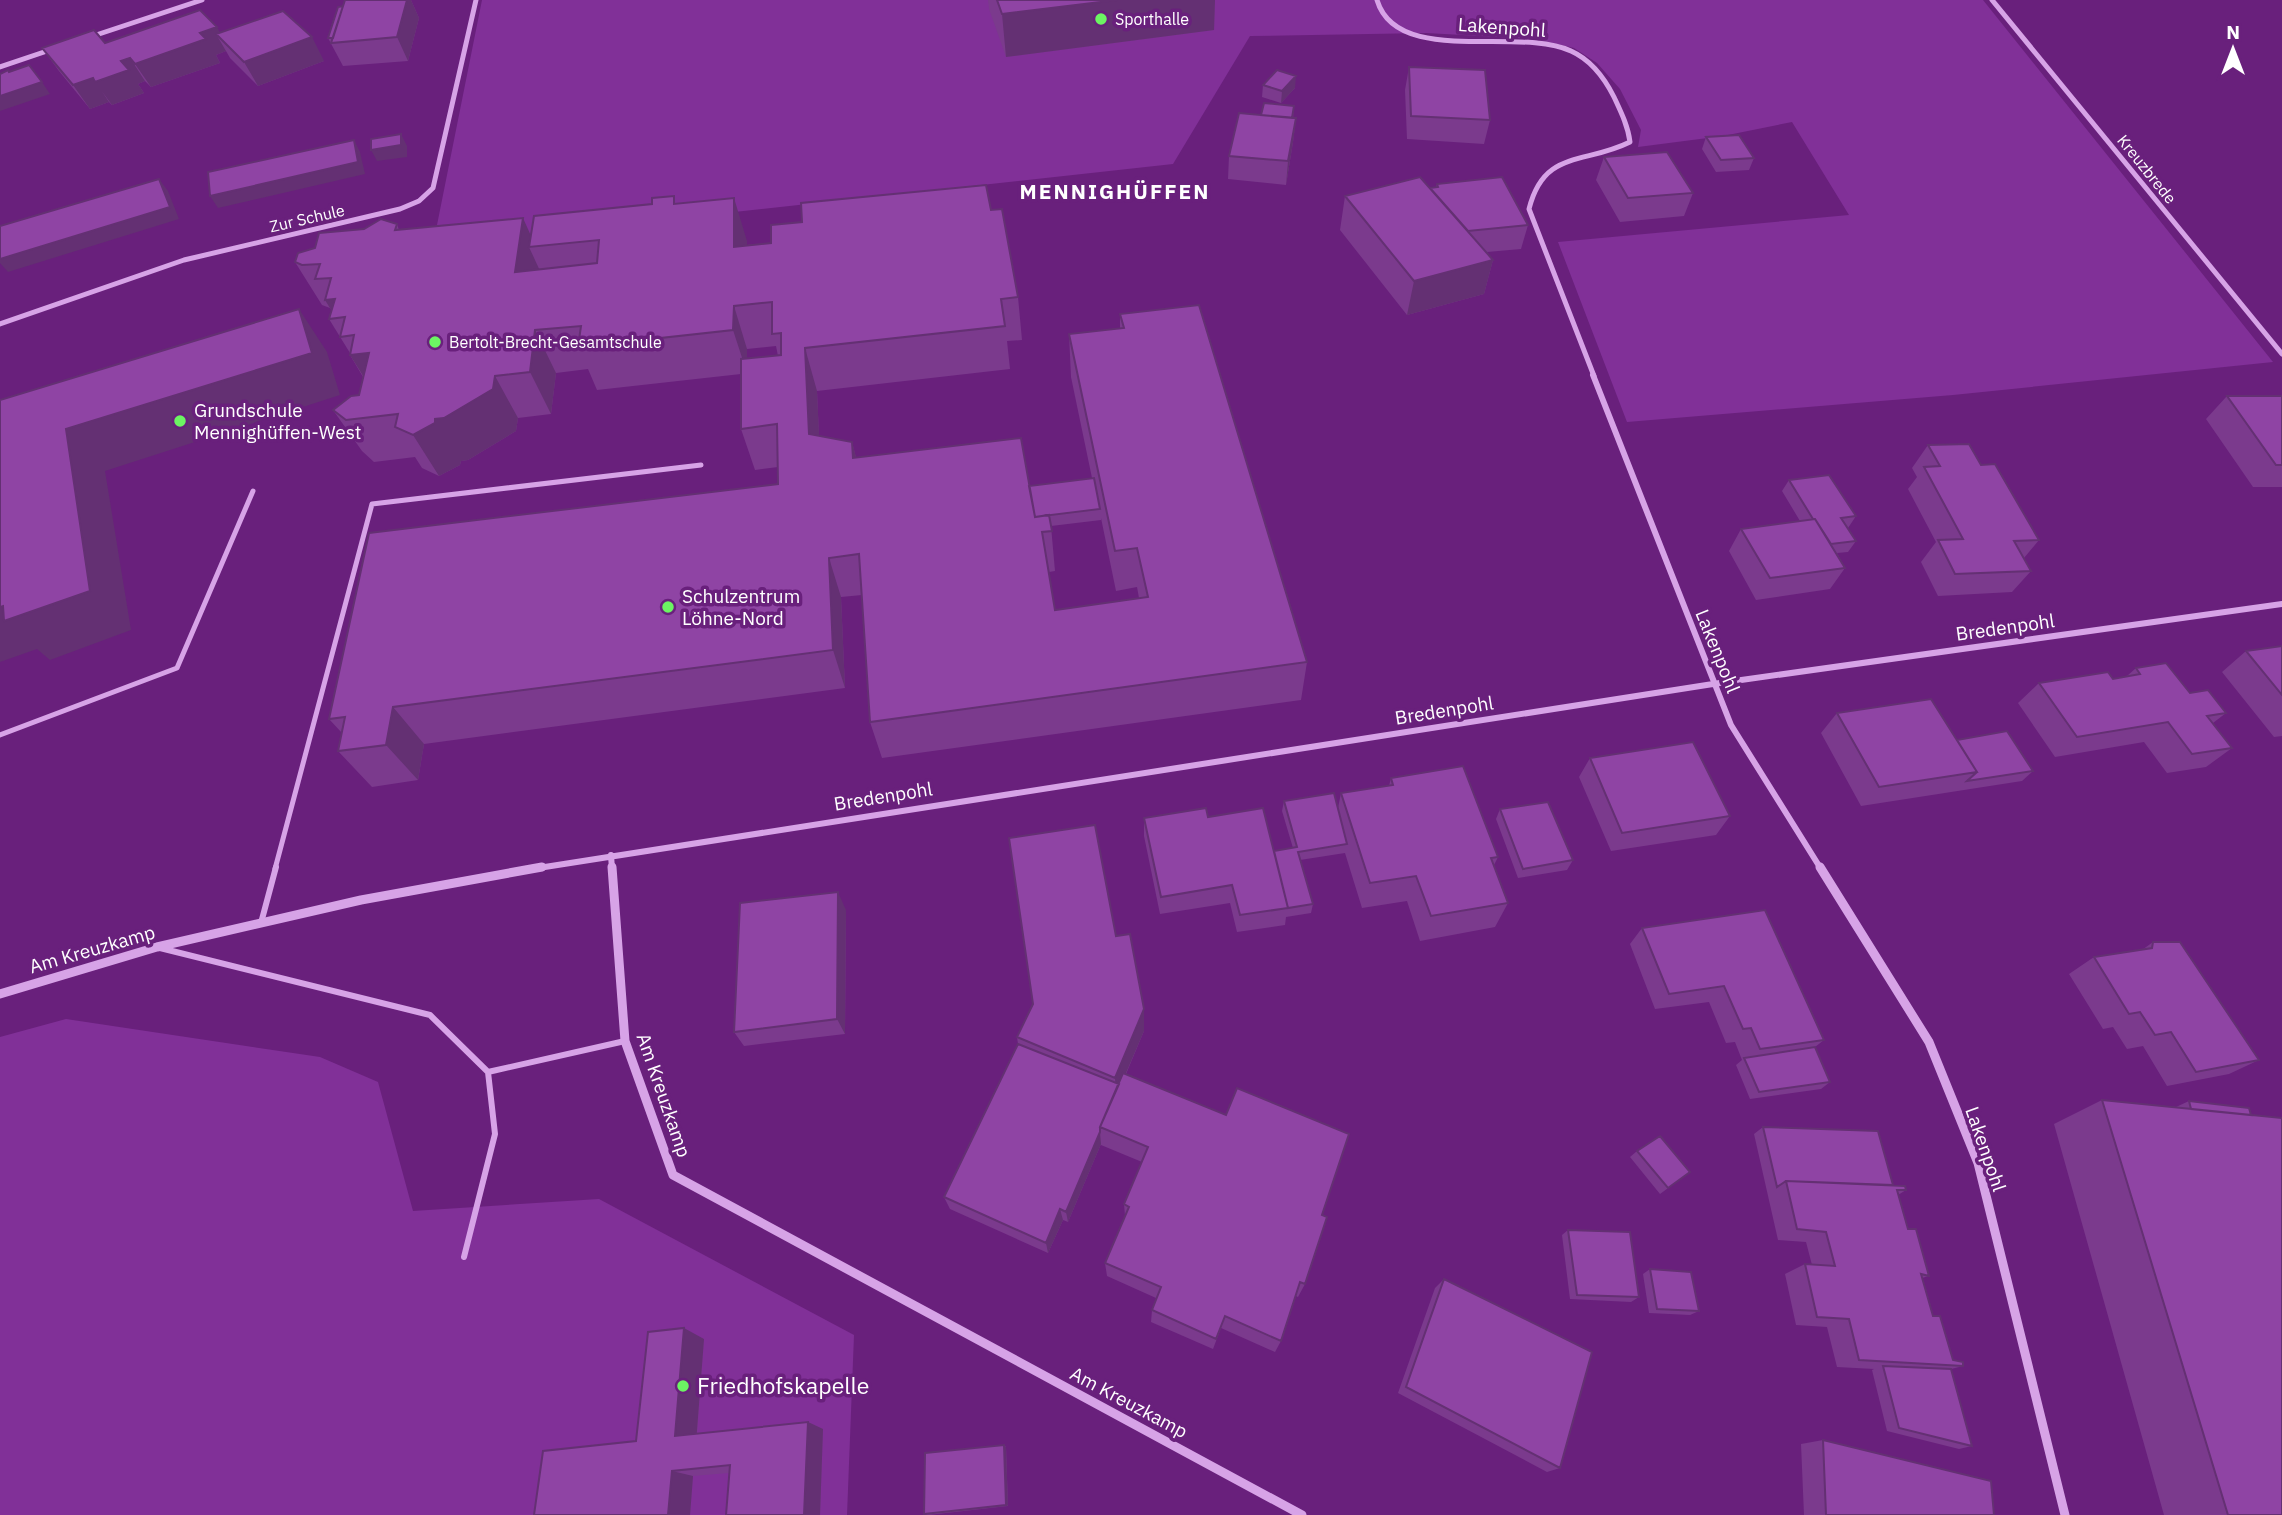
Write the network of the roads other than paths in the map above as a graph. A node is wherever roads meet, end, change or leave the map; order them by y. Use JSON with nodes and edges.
{"nodes":[{"id":1,"x":202,"y":0,"type":"edge"},
{"id":2,"x":476,"y":0,"type":"edge"},
{"id":3,"x":1377,"y":0,"type":"edge"},
{"id":4,"x":1993,"y":0,"type":"edge"},
{"id":5,"x":89,"y":38,"type":"edge"},
{"id":6,"x":63,"y":46,"type":"edge"},
{"id":7,"x":0,"y":67,"type":"edge"},
{"id":8,"x":0,"y":324,"type":"edge"},
{"id":9,"x":2282,"y":354,"type":"edge"},
{"id":10,"x":701,"y":465,"type":"dead end"},
{"id":11,"x":253,"y":491,"type":"dead end"},
{"id":12,"x":2282,"y":604,"type":"edge"},
{"id":13,"x":1713,"y":684,"type":"junction"},
{"id":14,"x":0,"y":735,"type":"edge"},
{"id":15,"x":611,"y":855,"type":"junction"},
{"id":16,"x":261,"y":923,"type":"junction"},
{"id":17,"x":157,"y":947,"type":"junction"},
{"id":18,"x":0,"y":994,"type":"edge"},
{"id":19,"x":625,"y":1041,"type":"junction"},
{"id":20,"x":488,"y":1072,"type":"junction"},
{"id":21,"x":464,"y":1257,"type":"dead end"},
{"id":22,"x":1302,"y":1515,"type":"edge"},
{"id":23,"x":2065,"y":1515,"type":"edge"}],
"edges":[{"from":1,"to":5,"type":"street"},
{"from":2,"to":8,"type":"street","name":"Zur Schule"},
{"from":3,"to":13,"type":"street","name":"Lakenpohl"},
{"from":4,"to":9,"type":"street","name":"Kreuzbrede"},
{"from":6,"to":7,"type":"street"},
{"from":10,"to":16,"type":"lane"},
{"from":11,"to":14,"type":"lane"},
{"from":12,"to":13,"type":"street","name":"Bredenpohl"},
{"from":13,"to":15,"type":"street","name":"Bredenpohl"},
{"from":13,"to":23,"type":"street","name":"Lakenpohl"},
{"from":15,"to":16,"type":"street","name":"Am Kreuzkamp"},
{"from":15,"to":19,"type":"street","name":"Am Kreuzkamp"},
{"from":16,"to":17,"type":"street","name":"Am Kreuzkamp"},
{"from":17,"to":18,"type":"street","name":"Am Kreuzkamp"},
{"from":17,"to":20,"type":"lane"},
{"from":19,"to":20,"type":"lane"},
{"from":19,"to":22,"type":"street","name":"Am Kreuzkamp"},
{"from":20,"to":21,"type":"lane"}]}
